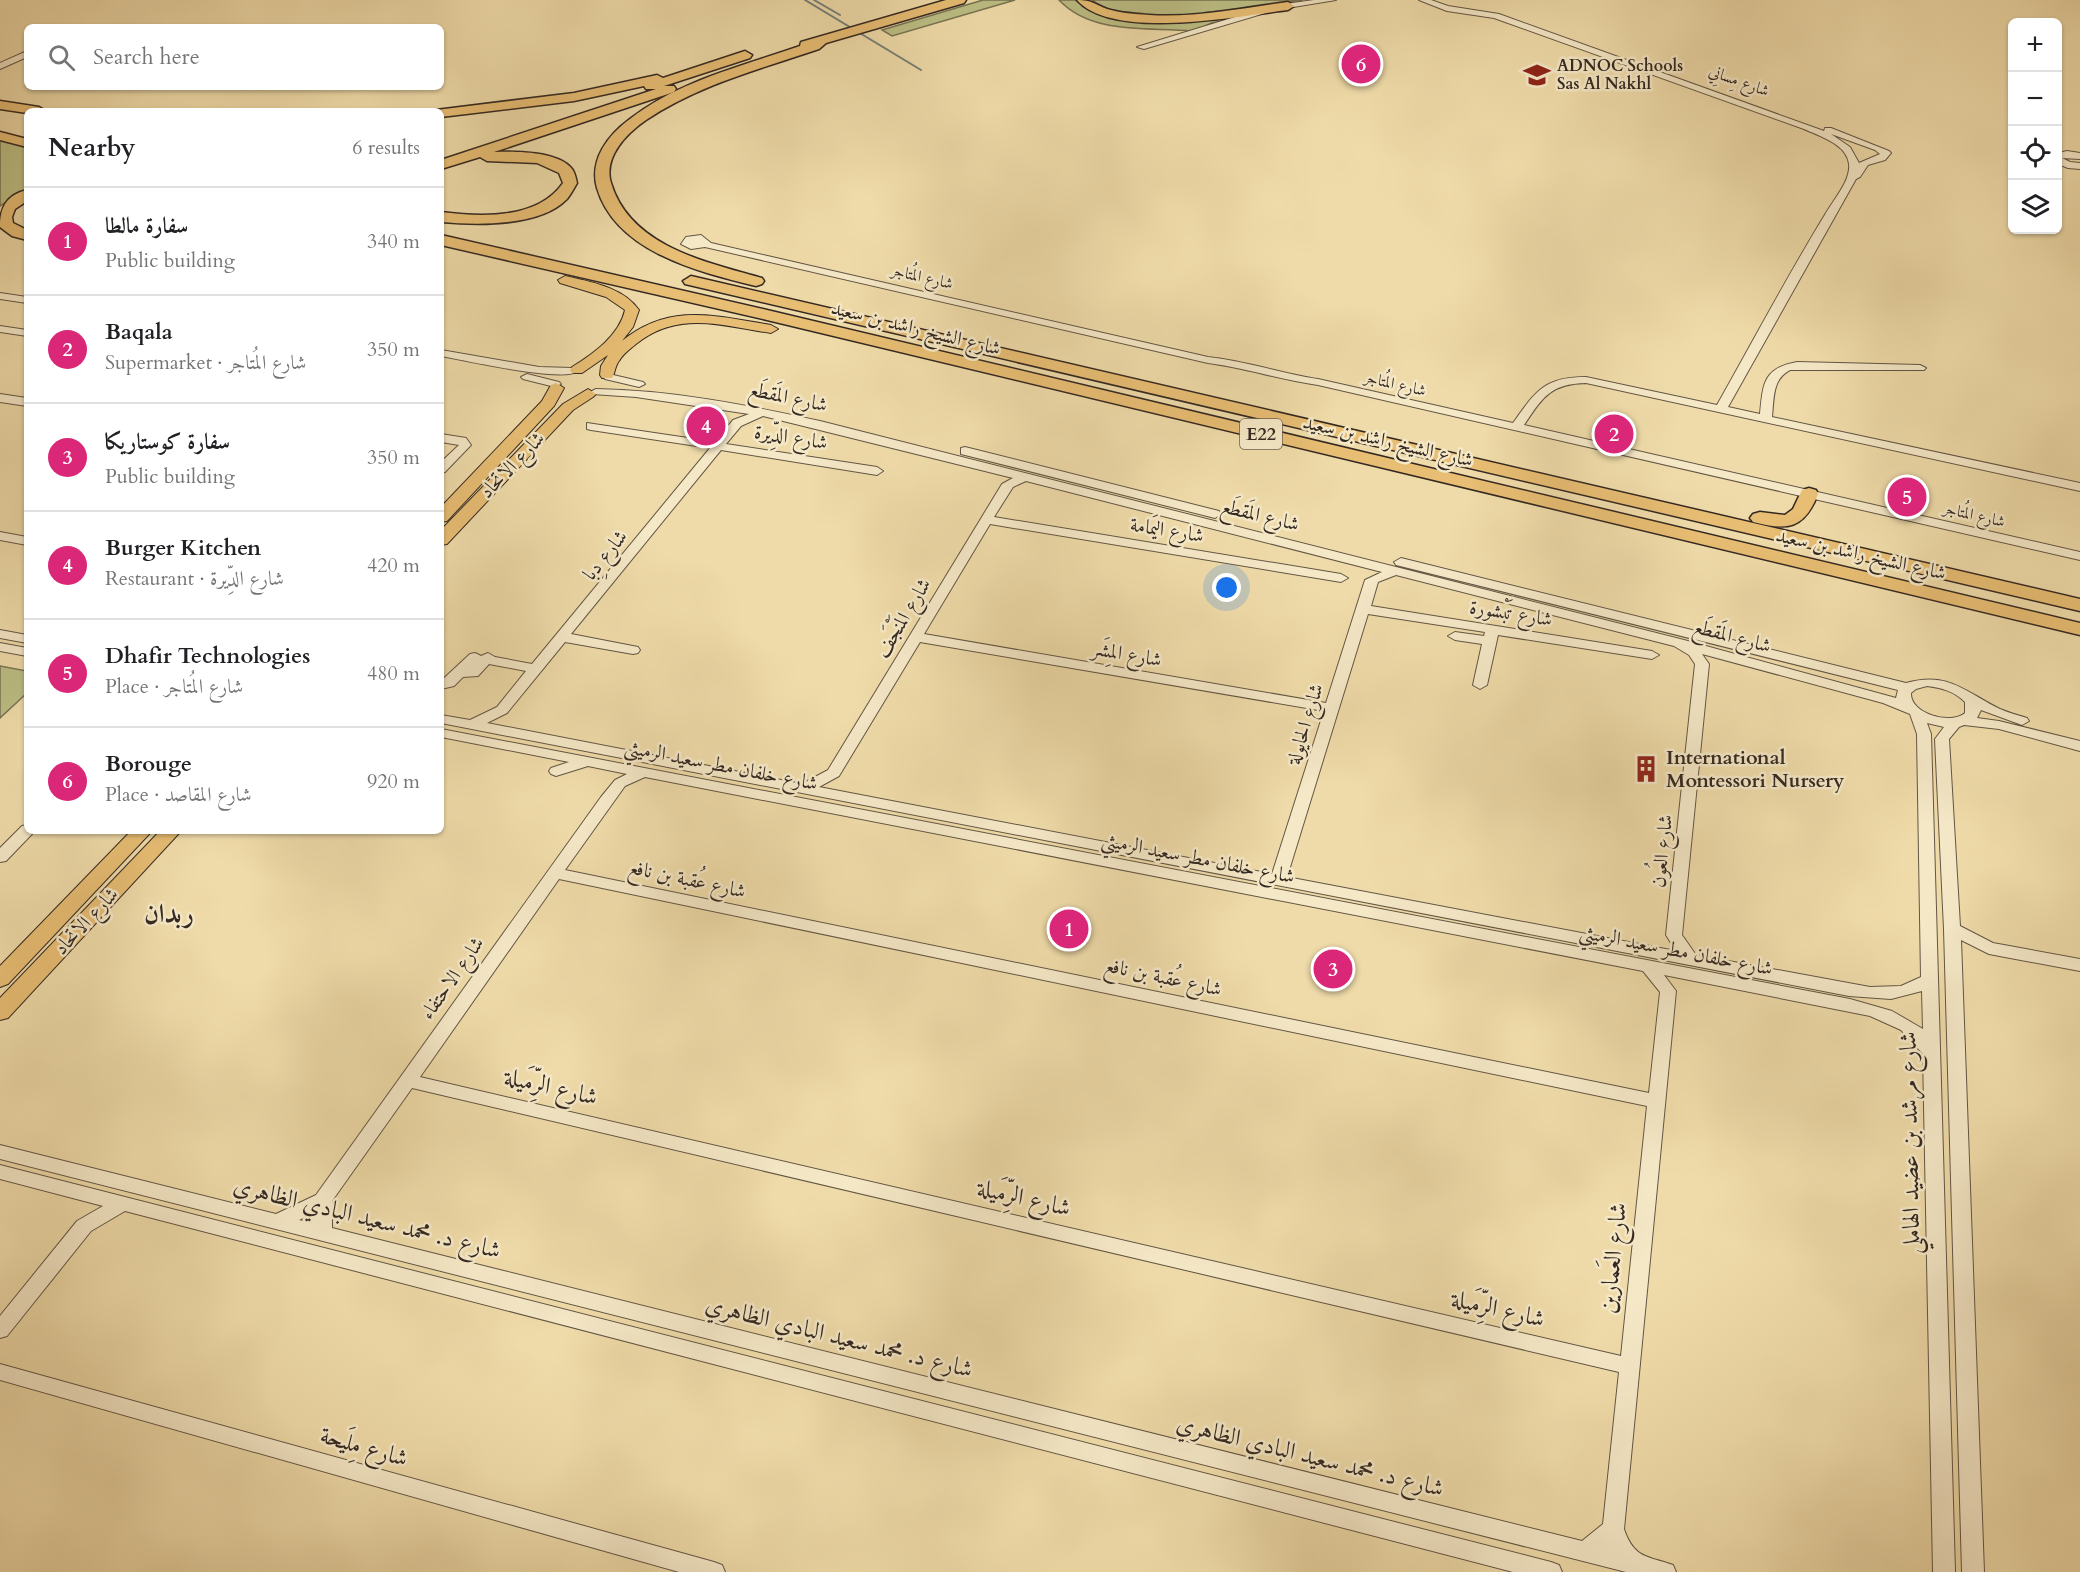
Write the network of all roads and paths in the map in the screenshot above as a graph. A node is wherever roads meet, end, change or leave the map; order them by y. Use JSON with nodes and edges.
{"nodes":[{"id":1,"x":960,"y":0,"type":"edge"},
{"id":2,"x":1083,"y":0,"type":"edge"},
{"id":3,"x":1332,"y":0,"type":"edge"},
{"id":4,"x":1423,"y":0,"type":"edge"},
{"id":5,"x":1432,"y":0,"type":"edge"},
{"id":6,"x":918,"y":1,"type":"edge"},
{"id":7,"x":1288,"y":6,"type":"junction"},
{"id":8,"x":1213,"y":14,"type":"junction"},
{"id":9,"x":1232,"y":22,"type":"junction"},
{"id":10,"x":824,"y":34,"type":"junction"},
{"id":11,"x":778,"y":44,"type":"junction"},
{"id":12,"x":1583,"y":45,"type":"junction"},
{"id":13,"x":1141,"y":47,"type":"dead end"},
{"id":14,"x":24,"y":55,"type":"edge"},
{"id":15,"x":0,"y":66,"type":"edge"},
{"id":16,"x":1679,"y":79,"type":"junction"},
{"id":17,"x":0,"y":105,"type":"edge"},
{"id":18,"x":24,"y":109,"type":"edge"},
{"id":19,"x":444,"y":113,"type":"edge"},
{"id":20,"x":0,"y":122,"type":"edge"},
{"id":21,"x":18,"y":126,"type":"dead end"},
{"id":22,"x":1806,"y":127,"type":"junction"},
{"id":23,"x":0,"y":136,"type":"edge"},
{"id":24,"x":24,"y":142,"type":"edge"},
{"id":25,"x":444,"y":153,"type":"edge"},
{"id":26,"x":1884,"y":157,"type":"junction"},
{"id":27,"x":2062,"y":159,"type":"edge"},
{"id":28,"x":2078,"y":161,"type":"edge"},
{"id":29,"x":444,"y":164,"type":"edge"},
{"id":30,"x":444,"y":164,"type":"edge"},
{"id":31,"x":1852,"y":177,"type":"junction"},
{"id":32,"x":24,"y":196,"type":"edge"},
{"id":33,"x":444,"y":217,"type":"edge"},
{"id":34,"x":444,"y":227,"type":"edge"},
{"id":35,"x":24,"y":235,"type":"edge"},
{"id":36,"x":0,"y":239,"type":"edge"},
{"id":37,"x":444,"y":241,"type":"edge"},
{"id":38,"x":703,"y":244,"type":"dead end"},
{"id":39,"x":24,"y":245,"type":"edge"},
{"id":40,"x":444,"y":251,"type":"edge"},
{"id":41,"x":565,"y":280,"type":"junction"},
{"id":42,"x":0,"y":287,"type":"edge"},
{"id":43,"x":24,"y":291,"type":"edge"},
{"id":44,"x":0,"y":296,"type":"edge"},
{"id":45,"x":24,"y":300,"type":"edge"},
{"id":46,"x":0,"y":329,"type":"edge"},
{"id":47,"x":771,"y":329,"type":"junction"},
{"id":48,"x":24,"y":333,"type":"edge"},
{"id":49,"x":444,"y":354,"type":"edge"},
{"id":50,"x":444,"y":363,"type":"edge"},
{"id":51,"x":1920,"y":368,"type":"dead end"},
{"id":52,"x":574,"y":370,"type":"junction"},
{"id":53,"x":608,"y":376,"type":"junction"},
{"id":54,"x":556,"y":386,"type":"junction"},
{"id":55,"x":592,"y":393,"type":"junction"},
{"id":56,"x":0,"y":398,"type":"edge"},
{"id":57,"x":24,"y":402,"type":"edge"},
{"id":58,"x":738,"y":408,"type":"junction"},
{"id":59,"x":1721,"y":409,"type":"junction"},
{"id":60,"x":762,"y":412,"type":"junction"},
{"id":61,"x":1766,"y":419,"type":"junction"},
{"id":62,"x":737,"y":423,"type":"junction"},
{"id":63,"x":591,"y":426,"type":"dead end"},
{"id":64,"x":1317,"y":426,"type":"junction"},
{"id":65,"x":1516,"y":428,"type":"junction"},
{"id":66,"x":1345,"y":432,"type":"junction"},
{"id":67,"x":444,"y":438,"type":"edge"},
{"id":68,"x":719,"y":446,"type":"junction"},
{"id":69,"x":444,"y":466,"type":"edge"},
{"id":70,"x":877,"y":471,"type":"dead end"},
{"id":71,"x":1007,"y":478,"type":"junction"},
{"id":72,"x":2080,"y":487,"type":"edge"},
{"id":73,"x":1814,"y":496,"type":"junction"},
{"id":74,"x":1539,"y":500,"type":"junction"},
{"id":75,"x":444,"y":514,"type":"edge"},
{"id":76,"x":987,"y":520,"type":"junction"},
{"id":77,"x":1195,"y":520,"type":"junction"},
{"id":78,"x":1238,"y":520,"type":"junction"},
{"id":79,"x":0,"y":536,"type":"edge"},
{"id":80,"x":444,"y":537,"type":"edge"},
{"id":81,"x":24,"y":540,"type":"edge"},
{"id":82,"x":2080,"y":556,"type":"edge"},
{"id":83,"x":1359,"y":561,"type":"junction"},
{"id":84,"x":1396,"y":571,"type":"junction"},
{"id":85,"x":1420,"y":577,"type":"junction"},
{"id":86,"x":1341,"y":578,"type":"dead end"},
{"id":87,"x":1372,"y":580,"type":"junction"},
{"id":88,"x":1548,"y":599,"type":"junction"},
{"id":89,"x":2079,"y":601,"type":"edge"},
{"id":90,"x":1363,"y":609,"type":"junction"},
{"id":91,"x":2080,"y":629,"type":"edge"},
{"id":92,"x":0,"y":634,"type":"edge"},
{"id":93,"x":1491,"y":635,"type":"junction"},
{"id":94,"x":1455,"y":636,"type":"dead end"},
{"id":95,"x":563,"y":637,"type":"junction"},
{"id":96,"x":916,"y":637,"type":"junction"},
{"id":97,"x":1679,"y":643,"type":"junction"},
{"id":98,"x":24,"y":646,"type":"edge"},
{"id":99,"x":0,"y":647,"type":"edge"},
{"id":100,"x":24,"y":648,"type":"edge"},
{"id":101,"x":633,"y":650,"type":"dead end"},
{"id":102,"x":1724,"y":655,"type":"junction"},
{"id":103,"x":1652,"y":656,"type":"dead end"},
{"id":104,"x":1702,"y":664,"type":"junction"},
{"id":105,"x":537,"y":669,"type":"junction"},
{"id":106,"x":444,"y":684,"type":"edge"},
{"id":107,"x":1480,"y":685,"type":"dead end"},
{"id":108,"x":1908,"y":688,"type":"junction"},
{"id":109,"x":1971,"y":699,"type":"junction"},
{"id":110,"x":1332,"y":708,"type":"junction"},
{"id":111,"x":502,"y":711,"type":"junction"},
{"id":112,"x":1913,"y":712,"type":"junction"},
{"id":113,"x":444,"y":720,"type":"edge"},
{"id":114,"x":1959,"y":722,"type":"junction"},
{"id":115,"x":472,"y":725,"type":"junction"},
{"id":116,"x":505,"y":731,"type":"junction"},
{"id":117,"x":444,"y":734,"type":"edge"},
{"id":118,"x":2080,"y":735,"type":"edge"},
{"id":119,"x":2080,"y":746,"type":"edge"},
{"id":120,"x":587,"y":762,"type":"junction"},
{"id":121,"x":556,"y":771,"type":"dead end"},
{"id":122,"x":834,"y":773,"type":"junction"},
{"id":123,"x":618,"y":775,"type":"junction"},
{"id":124,"x":804,"y":789,"type":"junction"},
{"id":125,"x":840,"y":796,"type":"junction"},
{"id":126,"x":881,"y":810,"type":"junction"},
{"id":127,"x":24,"y":833,"type":"edge"},
{"id":128,"x":139,"y":834,"type":"edge"},
{"id":129,"x":168,"y":834,"type":"edge"},
{"id":130,"x":2,"y":852,"type":"edge"},
{"id":131,"x":556,"y":873,"type":"junction"},
{"id":132,"x":1208,"y":874,"type":"junction"},
{"id":133,"x":1278,"y":880,"type":"junction"},
{"id":134,"x":1952,"y":929,"type":"junction"},
{"id":135,"x":1674,"y":935,"type":"junction"},
{"id":136,"x":1989,"y":948,"type":"junction"},
{"id":137,"x":1953,"y":952,"type":"junction"},
{"id":138,"x":1652,"y":960,"type":"junction"},
{"id":139,"x":2080,"y":965,"type":"edge"},
{"id":140,"x":1689,"y":967,"type":"junction"},
{"id":141,"x":0,"y":979,"type":"edge"},
{"id":142,"x":1930,"y":979,"type":"junction"},
{"id":143,"x":1668,"y":991,"type":"junction"},
{"id":144,"x":1849,"y":997,"type":"junction"},
{"id":145,"x":0,"y":1011,"type":"edge"},
{"id":146,"x":1932,"y":1054,"type":"junction"},
{"id":147,"x":407,"y":1080,"type":"junction"},
{"id":148,"x":1656,"y":1101,"type":"junction"},
{"id":149,"x":0,"y":1152,"type":"edge"},
{"id":150,"x":0,"y":1172,"type":"edge"},
{"id":151,"x":88,"y":1194,"type":"junction"},
{"id":152,"x":323,"y":1200,"type":"junction"},
{"id":153,"x":124,"y":1203,"type":"junction"},
{"id":154,"x":278,"y":1222,"type":"junction"},
{"id":155,"x":84,"y":1226,"type":"junction"},
{"id":156,"x":323,"y":1232,"type":"junction"},
{"id":157,"x":381,"y":1247,"type":"junction"},
{"id":158,"x":368,"y":1267,"type":"junction"},
{"id":159,"x":0,"y":1330,"type":"edge"},
{"id":160,"x":1630,"y":1366,"type":"junction"},
{"id":161,"x":0,"y":1372,"type":"edge"},
{"id":162,"x":1487,"y":1527,"type":"junction"},
{"id":163,"x":1613,"y":1530,"type":"junction"},
{"id":164,"x":1585,"y":1552,"type":"junction"},
{"id":165,"x":1485,"y":1555,"type":"junction"},
{"id":166,"x":1634,"y":1564,"type":"junction"},
{"id":167,"x":714,"y":1572,"type":"edge"},
{"id":168,"x":1551,"y":1572,"type":"edge"},
{"id":169,"x":1665,"y":1572,"type":"edge"},
{"id":170,"x":1944,"y":1572,"type":"edge"},
{"id":171,"x":1973,"y":1572,"type":"edge"}],
"edges":[{"from":1,"to":10,"type":"highway"},
{"from":2,"to":8,"type":"highway"},
{"from":3,"to":7,"type":"street"},
{"from":4,"to":12,"type":"street","name":"شارع مِسانِي"},
{"from":5,"to":12,"type":"street","name":"شارع مِسانِي"},
{"from":6,"to":10,"type":"highway"},
{"from":7,"to":8,"type":"highway"},
{"from":7,"to":9,"type":"street"},
{"from":8,"to":9,"type":"street"},
{"from":9,"to":13,"type":"street"},
{"from":10,"to":11,"type":"highway"},
{"from":10,"to":29,"type":"highway"},
{"from":10,"to":64,"type":"highway"},
{"from":11,"to":19,"type":"highway"},
{"from":11,"to":25,"type":"highway"},
{"from":12,"to":16,"type":"street","name":"شارع مِسانِي"},
{"from":14,"to":15,"type":"street"},
{"from":16,"to":22,"type":"street","name":"شارع مِسانِي"},
{"from":16,"to":26,"type":"street","name":"شارع مِسانِي"},
{"from":17,"to":18,"type":"highway"},
{"from":20,"to":21,"type":"highway"},
{"from":22,"to":26,"type":"street"},
{"from":22,"to":31,"type":"street","name":"شارع مِسانِي"},
{"from":23,"to":24,"type":"highway"},
{"from":26,"to":31,"type":"street"},
{"from":27,"to":28,"type":"street"},
{"from":30,"to":33,"type":"highway"},
{"from":31,"to":59,"type":"street"},
{"from":32,"to":35,"type":"highway"},
{"from":34,"to":64,"type":"highway","name":"شارع الشيخ راشد بن سعيد","number":"E22"},
{"from":36,"to":39,"type":"highway"},
{"from":37,"to":74,"type":"highway","name":"شارع الشيخ راشد بن سعيد","number":"E22"},
{"from":38,"to":65,"type":"street","name":"شارع المُتاجر"},
{"from":40,"to":41,"type":"highway"},
{"from":41,"to":47,"type":"highway"},
{"from":41,"to":52,"type":"main road"},
{"from":42,"to":43,"type":"street"},
{"from":44,"to":45,"type":"street"},
{"from":46,"to":48,"type":"street"},
{"from":47,"to":53,"type":"main road"},
{"from":47,"to":74,"type":"highway"},
{"from":49,"to":52,"type":"street"},
{"from":50,"to":54,"type":"street"},
{"from":51,"to":61,"type":"street"},
{"from":52,"to":53,"type":"main road"},
{"from":52,"to":54,"type":"main road","name":"شارع الاتحاد"},
{"from":53,"to":55,"type":"main road","name":"شارع الاتحاد"},
{"from":53,"to":78,"type":"street","name":"شارع المَقطَع"},
{"from":54,"to":55,"type":"main road"},
{"from":54,"to":75,"type":"main road","name":"شارع الاتحاد"},
{"from":55,"to":58,"type":"street","name":"شارع المَقطَع"},
{"from":55,"to":80,"type":"main road","name":"شارع الاتحاد"},
{"from":56,"to":57,"type":"street"},
{"from":58,"to":60,"type":"street","name":"شارع المَقطَع"},
{"from":58,"to":62,"type":"street"},
{"from":59,"to":61,"type":"street"},
{"from":59,"to":65,"type":"street"},
{"from":60,"to":62,"type":"street","name":"شارع دِبا"},
{"from":60,"to":71,"type":"street","name":"شارع المَقطَع"},
{"from":61,"to":72,"type":"street"},
{"from":62,"to":68,"type":"street","name":"شارع دِبا"},
{"from":63,"to":68,"type":"street","name":"شارع الدِّيرة"},
{"from":64,"to":66,"type":"highway","name":"شارع الشيخ راشد بن سعيد","number":"E22"},
{"from":65,"to":73,"type":"street","name":"شارع المُتاجر"},
{"from":66,"to":73,"type":"highway"},
{"from":66,"to":89,"type":"highway","name":"شارع الشيخ راشد بن سعيد","number":"E22"},
{"from":67,"to":69,"type":"street"},
{"from":68,"to":70,"type":"street","name":"شارع الدِّيرة"},
{"from":68,"to":95,"type":"street","name":"شارع دِبا"},
{"from":71,"to":76,"type":"street","name":"شارع المَنْجَف"},
{"from":71,"to":77,"type":"street","name":"شارع المَقطَع"},
{"from":73,"to":82,"type":"street","name":"شارع المُتاجر"},
{"from":73,"to":89,"type":"highway"},
{"from":74,"to":91,"type":"highway","name":"شارع الشيخ راشد بن سعيد","number":"E22"},
{"from":76,"to":86,"type":"street","name":"شارع اليَمامة"},
{"from":76,"to":96,"type":"street","name":"شارع المَنْجَف"},
{"from":77,"to":78,"type":"street"},
{"from":77,"to":83,"type":"street","name":"شارع المَقطَع"},
{"from":78,"to":88,"type":"street","name":"شارع المَقطَع"},
{"from":79,"to":81,"type":"street"},
{"from":83,"to":84,"type":"street","name":"شارع المَقطَع"},
{"from":83,"to":87,"type":"street"},
{"from":84,"to":85,"type":"street","name":"شارع المَقطَع"},
{"from":84,"to":87,"type":"street"},
{"from":85,"to":88,"type":"street"},
{"from":85,"to":97,"type":"street","name":"شارع المَقطَع"},
{"from":87,"to":90,"type":"street","name":"شارع الحايولة"},
{"from":88,"to":108,"type":"street","name":"شارع المَقطَع"},
{"from":90,"to":93,"type":"street","name":"شارع تَبْشورة"},
{"from":90,"to":110,"type":"street","name":"شارع الحايولة"},
{"from":92,"to":98,"type":"street"},
{"from":93,"to":94,"type":"street"},
{"from":93,"to":103,"type":"street","name":"شارع تَبْشورة"},
{"from":93,"to":107,"type":"street"},
{"from":95,"to":101,"type":"street"},
{"from":95,"to":105,"type":"street","name":"شارع دِبا"},
{"from":96,"to":110,"type":"street","name":"شارع المِشَر"},
{"from":96,"to":122,"type":"street","name":"شارع المَنْجَف"},
{"from":97,"to":102,"type":"street","name":"شارع المَقطَع"},
{"from":97,"to":104,"type":"street"},
{"from":99,"to":100,"type":"street"},
{"from":102,"to":104,"type":"street"},
{"from":102,"to":112,"type":"street","name":"شارع المَقطَع"},
{"from":104,"to":135,"type":"street","name":"شارع العُون"},
{"from":105,"to":106,"type":"street"},
{"from":105,"to":111,"type":"street","name":"شارع دِبا"},
{"from":108,"to":109,"type":"street"},
{"from":108,"to":112,"type":"street","name":"شارع مرشد بن عضيد الهاملي"},
{"from":109,"to":114,"type":"street"},
{"from":109,"to":118,"type":"street"},
{"from":110,"to":133,"type":"street","name":"شارع الحايولة"},
{"from":111,"to":115,"type":"street","name":"شارع دِبا"},
{"from":111,"to":116,"type":"street"},
{"from":112,"to":114,"type":"street","name":"شارع المَقطَع"},
{"from":112,"to":142,"type":"street","name":"شارع مرشد بن عضيد الهاملي"},
{"from":113,"to":115,"type":"street","name":"شارع خلفان مطر سعيد الرميثي"},
{"from":114,"to":119,"type":"street"},
{"from":114,"to":134,"type":"street"},
{"from":115,"to":116,"type":"street","name":"شارع خلفان مطر سعيد الرميثي"},
{"from":116,"to":124,"type":"street","name":"شارع خلفان مطر سعيد الرميثي"},
{"from":117,"to":120,"type":"street","name":"شارع خلفان مطر سعيد الرميثي"},
{"from":120,"to":121,"type":"street"},
{"from":120,"to":123,"type":"street","name":"شارع خلفان مطر سعيد الرميثي"},
{"from":122,"to":124,"type":"street"},
{"from":122,"to":125,"type":"street"},
{"from":123,"to":126,"type":"street","name":"شارع خلفان مطر سعيد الرميثي"},
{"from":123,"to":131,"type":"street","name":"شارع الاحتفاء"},
{"from":124,"to":125,"type":"street","name":"شارع خلفان مطر سعيد الرميثي"},
{"from":125,"to":126,"type":"street","name":"شارع خلفان مطر سعيد الرميثي"},
{"from":126,"to":132,"type":"street","name":"شارع خلفان مطر سعيد الرميثي"},
{"from":127,"to":130,"type":"street"},
{"from":128,"to":141,"type":"main road","name":"شارع الاتحاد"},
{"from":129,"to":145,"type":"main road","name":"شارع الاتحاد"},
{"from":131,"to":147,"type":"street","name":"شارع الاحتفاء"},
{"from":131,"to":148,"type":"street","name":"شارع عُقبة بن نافع"},
{"from":132,"to":133,"type":"street","name":"شارع خلفان مطر سعيد الرميثي"},
{"from":132,"to":138,"type":"street","name":"شارع خلفان مطر سعيد الرميثي"},
{"from":133,"to":138,"type":"street","name":"شارع خلفان مطر سعيد الرميثي"},
{"from":134,"to":136,"type":"street"},
{"from":134,"to":137,"type":"street"},
{"from":135,"to":138,"type":"street"},
{"from":135,"to":140,"type":"street"},
{"from":136,"to":137,"type":"street"},
{"from":136,"to":139,"type":"street"},
{"from":137,"to":171,"type":"street"},
{"from":138,"to":140,"type":"street","name":"شارع خلفان مطر سعيد الرميثي"},
{"from":138,"to":143,"type":"street"},
{"from":140,"to":143,"type":"street"},
{"from":140,"to":144,"type":"street","name":"شارع خلفان مطر سعيد الرميثي"},
{"from":142,"to":144,"type":"street","name":"شارع خلفان مطر سعيد الرميثي"},
{"from":142,"to":146,"type":"street","name":"شارع مرشد بن عضيد الهاملي"},
{"from":143,"to":148,"type":"street","name":"شارع العَمارين"},
{"from":144,"to":146,"type":"street","name":"شارع خلفان مطر سعيد الرميثي"},
{"from":146,"to":170,"type":"street","name":"شارع مرشد بن عضيد الهاملي"},
{"from":147,"to":152,"type":"street","name":"شارع الاحتفاء"},
{"from":147,"to":160,"type":"street","name":"شارع الرِّمَيلة"},
{"from":148,"to":160,"type":"street","name":"شارع العَمارين"},
{"from":149,"to":154,"type":"street","name":"شارع د. محمد سعيد البادي الظاهري"},
{"from":150,"to":151,"type":"street"},
{"from":151,"to":153,"type":"street"},
{"from":151,"to":155,"type":"street"},
{"from":152,"to":154,"type":"street","name":"شارع الاحتفاء"},
{"from":152,"to":156,"type":"street"},
{"from":153,"to":155,"type":"street"},
{"from":153,"to":158,"type":"street"},
{"from":154,"to":156,"type":"street","name":"شارع د. محمد سعيد البادي الظاهري"},
{"from":155,"to":159,"type":"street"},
{"from":156,"to":157,"type":"street","name":"شارع د. محمد سعيد البادي الظاهري"},
{"from":157,"to":158,"type":"street"},
{"from":157,"to":162,"type":"street","name":"شارع د. محمد سعيد البادي الظاهري"},
{"from":158,"to":165,"type":"street"},
{"from":160,"to":163,"type":"street","name":"شارع العَمارين"},
{"from":161,"to":167,"type":"street","name":"شارع مِلَيحة"},
{"from":162,"to":164,"type":"street","name":"شارع د. محمد سعيد البادي الظاهري"},
{"from":162,"to":165,"type":"street"},
{"from":163,"to":164,"type":"street"},
{"from":163,"to":166,"type":"street"},
{"from":164,"to":166,"type":"street","name":"شارع د. محمد سعيد البادي الظاهري"},
{"from":165,"to":168,"type":"street"},
{"from":166,"to":169,"type":"street","name":"شارع د. محمد سعيد البادي الظاهري"}]}
